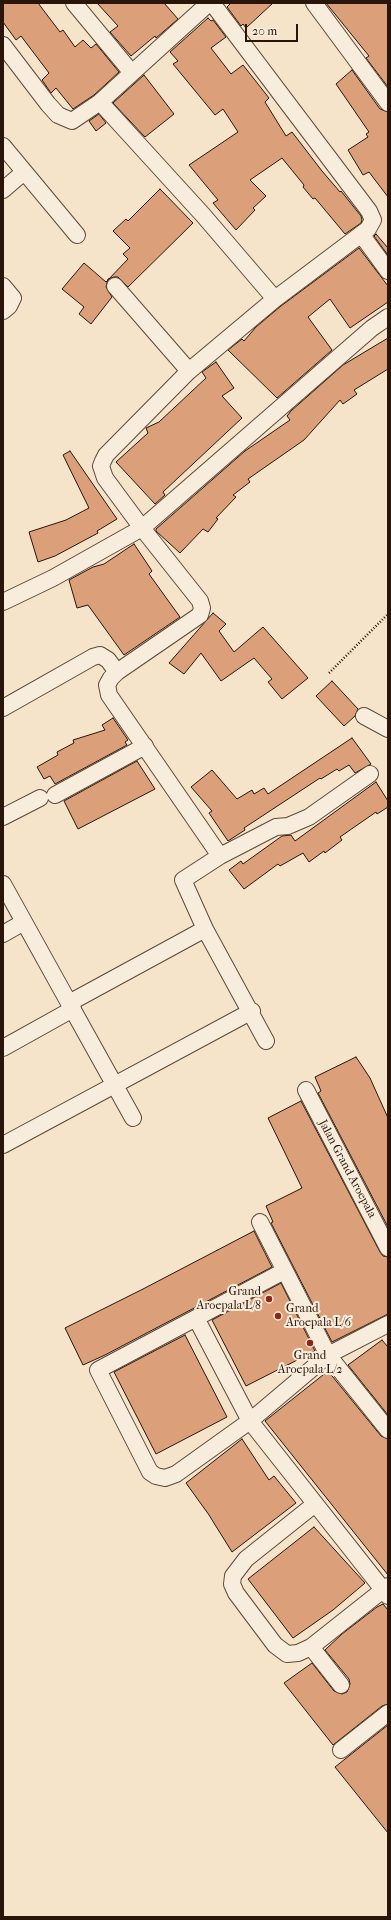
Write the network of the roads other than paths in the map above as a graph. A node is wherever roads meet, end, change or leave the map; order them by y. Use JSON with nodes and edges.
{"nodes":[{"id":1,"x":209,"y":3,"type":"edge"},
{"id":2,"x":212,"y":3,"type":"edge"},
{"id":3,"x":314,"y":3,"type":"edge"},
{"id":4,"x":78,"y":4,"type":"edge"},
{"id":5,"x":3,"y":45,"type":"edge"},
{"id":6,"x":132,"y":73,"type":"junction"},
{"id":7,"x":100,"y":102,"type":"junction"},
{"id":8,"x":388,"y":104,"type":"edge"},
{"id":9,"x":3,"y":146,"type":"edge"},
{"id":10,"x":24,"y":172,"type":"junction"},
{"id":11,"x":3,"y":190,"type":"edge"},
{"id":12,"x":361,"y":234,"type":"junction"},
{"id":13,"x":77,"y":235,"type":"dead end"},
{"id":14,"x":388,"y":271,"type":"edge"},
{"id":15,"x":3,"y":286,"type":"edge"},
{"id":16,"x":115,"y":286,"type":"dead end"},
{"id":17,"x":275,"y":299,"type":"junction"},
{"id":18,"x":3,"y":311,"type":"edge"},
{"id":19,"x":388,"y":317,"type":"edge"},
{"id":20,"x":189,"y":371,"type":"junction"},
{"id":21,"x":142,"y":528,"type":"junction"},
{"id":22,"x":3,"y":602,"type":"edge"},
{"id":23,"x":117,"y":672,"type":"junction"},
{"id":24,"x":3,"y":708,"type":"edge"},
{"id":25,"x":364,"y":716,"type":"dead end"},
{"id":26,"x":388,"y":729,"type":"edge"},
{"id":27,"x":145,"y":746,"type":"junction"},
{"id":28,"x":370,"y":774,"type":"dead end"},
{"id":29,"x":3,"y":817,"type":"edge"},
{"id":30,"x":220,"y":856,"type":"junction"},
{"id":31,"x":3,"y":884,"type":"edge"},
{"id":32,"x":24,"y":922,"type":"junction"},
{"id":33,"x":205,"y":929,"type":"junction"},
{"id":34,"x":3,"y":934,"type":"edge"},
{"id":35,"x":71,"y":1006,"type":"junction"},
{"id":36,"x":252,"y":1011,"type":"junction"},
{"id":37,"x":266,"y":1041,"type":"dead end"},
{"id":38,"x":3,"y":1048,"type":"edge"},
{"id":39,"x":115,"y":1084,"type":"junction"},
{"id":40,"x":306,"y":1090,"type":"dead end"},
{"id":41,"x":133,"y":1118,"type":"dead end"},
{"id":42,"x":3,"y":1145,"type":"edge"},
{"id":43,"x":260,"y":1222,"type":"dead end"},
{"id":44,"x":388,"y":1248,"type":"edge"},
{"id":45,"x":284,"y":1271,"type":"junction"},
{"id":46,"x":196,"y":1318,"type":"junction"},
{"id":47,"x":388,"y":1324,"type":"edge"},
{"id":48,"x":328,"y":1355,"type":"junction"},
{"id":49,"x":250,"y":1421,"type":"junction"},
{"id":50,"x":388,"y":1430,"type":"edge"},
{"id":51,"x":315,"y":1504,"type":"junction"},
{"id":52,"x":386,"y":1590,"type":"edge"},
{"id":53,"x":311,"y":1647,"type":"junction"},
{"id":54,"x":341,"y":1685,"type":"dead end"},
{"id":55,"x":388,"y":1713,"type":"edge"},
{"id":56,"x":341,"y":1750,"type":"dead end"}],
"edges":[{"from":1,"to":6,"type":"street"},
{"from":2,"to":12,"type":"street"},
{"from":3,"to":8,"type":"street"},
{"from":4,"to":6,"type":"street"},
{"from":5,"to":7,"type":"street"},
{"from":6,"to":7,"type":"street"},
{"from":7,"to":17,"type":"street"},
{"from":9,"to":10,"type":"street"},
{"from":10,"to":11,"type":"street"},
{"from":10,"to":13,"type":"street"},
{"from":12,"to":14,"type":"street"},
{"from":12,"to":17,"type":"street"},
{"from":15,"to":18,"type":"street"},
{"from":16,"to":20,"type":"street"},
{"from":17,"to":20,"type":"street"},
{"from":19,"to":21,"type":"street"},
{"from":20,"to":21,"type":"street"},
{"from":21,"to":22,"type":"street"},
{"from":21,"to":23,"type":"street"},
{"from":23,"to":24,"type":"street"},
{"from":23,"to":27,"type":"street"},
{"from":25,"to":26,"type":"street"},
{"from":27,"to":29,"type":"street"},
{"from":27,"to":30,"type":"street"},
{"from":28,"to":30,"type":"street"},
{"from":30,"to":33,"type":"street"},
{"from":31,"to":32,"type":"street"},
{"from":32,"to":34,"type":"street"},
{"from":32,"to":35,"type":"street"},
{"from":33,"to":35,"type":"street"},
{"from":33,"to":36,"type":"street"},
{"from":35,"to":38,"type":"street"},
{"from":35,"to":39,"type":"street"},
{"from":36,"to":37,"type":"street"},
{"from":36,"to":39,"type":"street"},
{"from":39,"to":41,"type":"street"},
{"from":39,"to":42,"type":"street"},
{"from":40,"to":44,"type":"street","name":"Jalan Grand Aroepala"},
{"from":43,"to":45,"type":"street"},
{"from":45,"to":46,"type":"street"},
{"from":45,"to":48,"type":"street"},
{"from":46,"to":49,"type":"street"},
{"from":46,"to":49,"type":"street"},
{"from":47,"to":48,"type":"street"},
{"from":48,"to":49,"type":"street"},
{"from":48,"to":50,"type":"street"},
{"from":49,"to":51,"type":"street"},
{"from":51,"to":52,"type":"street"},
{"from":51,"to":53,"type":"street"},
{"from":52,"to":53,"type":"street"},
{"from":53,"to":54,"type":"street"},
{"from":55,"to":56,"type":"street"}]}
